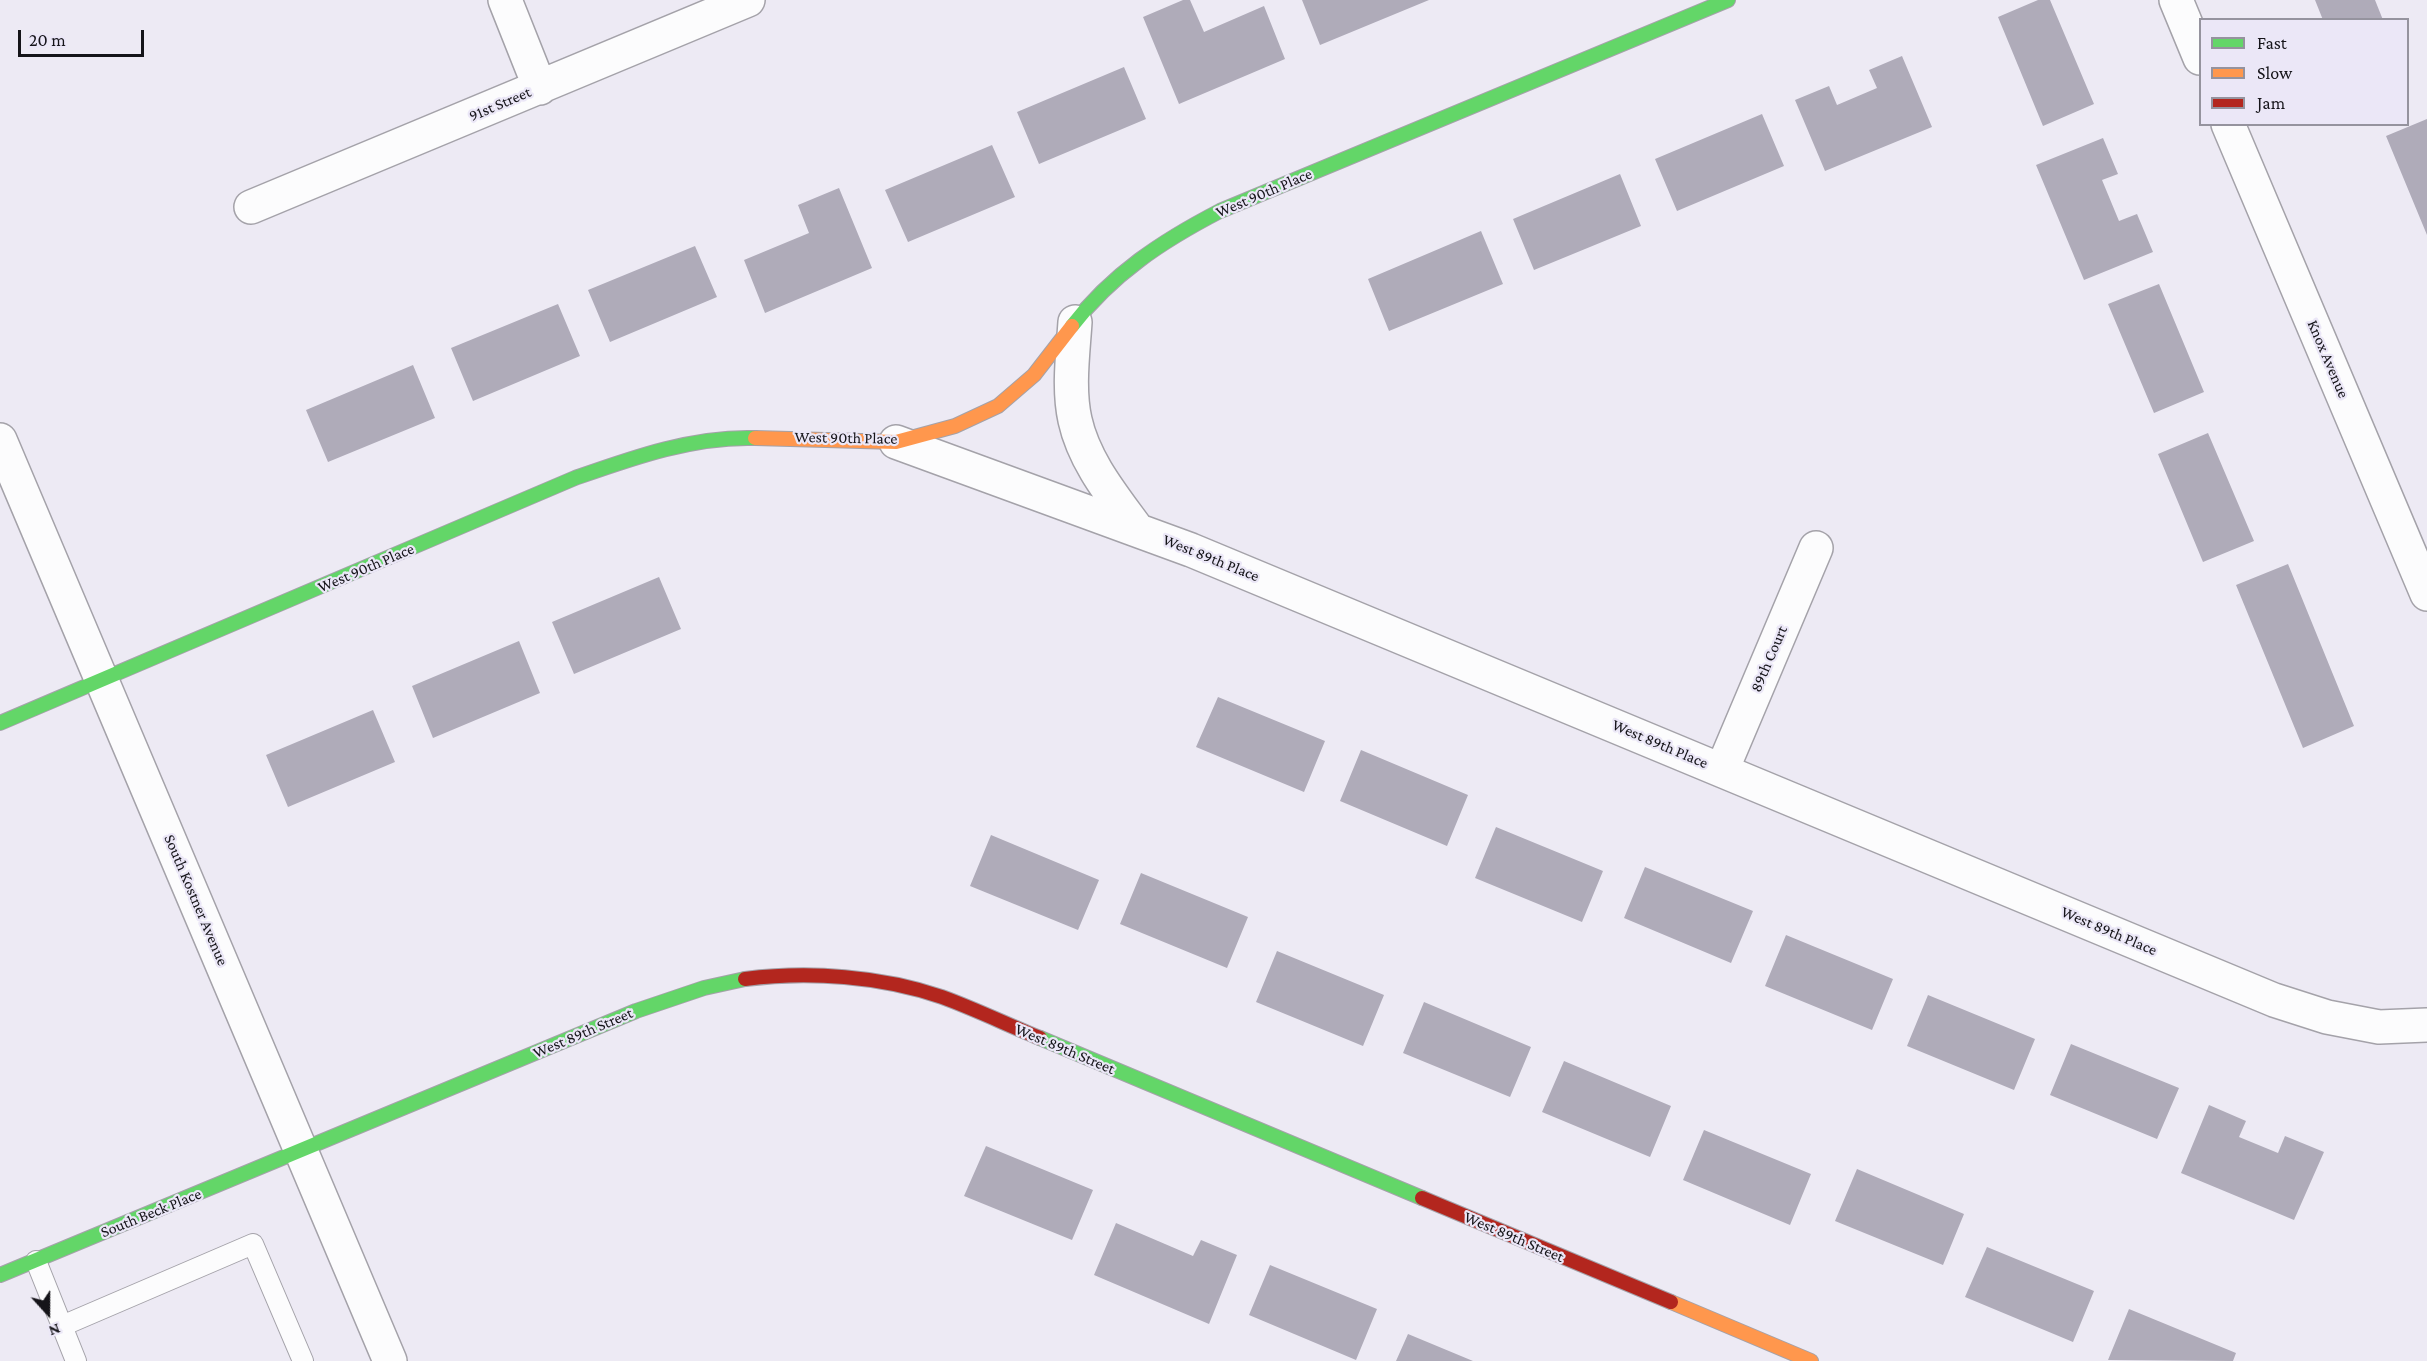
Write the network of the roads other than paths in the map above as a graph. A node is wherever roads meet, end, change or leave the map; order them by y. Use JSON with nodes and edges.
{"nodes":[{"id":1,"x":505,"y":0,"type":"edge"},
{"id":2,"x":748,"y":0,"type":"edge"},
{"id":3,"x":1728,"y":0,"type":"edge"},
{"id":4,"x":2176,"y":0,"type":"edge"},
{"id":5,"x":2199,"y":56,"type":"edge"},
{"id":6,"x":540,"y":88,"type":"junction"},
{"id":7,"x":2229,"y":126,"type":"edge"},
{"id":8,"x":251,"y":207,"type":"dead end"},
{"id":9,"x":1075,"y":322,"type":"junction"},
{"id":10,"x":0,"y":440,"type":"edge"},
{"id":11,"x":896,"y":442,"type":"junction"},
{"id":12,"x":1136,"y":528,"type":"junction"},
{"id":13,"x":1816,"y":548,"type":"dead end"},
{"id":14,"x":2427,"y":594,"type":"edge"},
{"id":15,"x":103,"y":681,"type":"junction"},
{"id":16,"x":0,"y":723,"type":"edge"},
{"id":17,"x":1722,"y":770,"type":"junction"},
{"id":18,"x":2427,"y":1025,"type":"edge"},
{"id":19,"x":302,"y":1151,"type":"junction"},
{"id":20,"x":36,"y":1261,"type":"junction"},
{"id":21,"x":0,"y":1275,"type":"edge"},
{"id":22,"x":62,"y":1326,"type":"junction"},
{"id":23,"x":76,"y":1361,"type":"edge"},
{"id":24,"x":303,"y":1361,"type":"edge"},
{"id":25,"x":390,"y":1361,"type":"edge"},
{"id":26,"x":1811,"y":1361,"type":"edge"}],
"edges":[{"from":1,"to":6,"type":"street"},
{"from":2,"to":6,"type":"street","name":"91st Street"},
{"from":3,"to":9,"type":"street","name":"West 90th Place"},
{"from":4,"to":5,"type":"street"},
{"from":6,"to":8,"type":"street","name":"91st Street"},
{"from":7,"to":14,"type":"street","name":"Knox Avenue"},
{"from":9,"to":11,"type":"street","name":"West 90th Place"},
{"from":9,"to":12,"type":"street"},
{"from":10,"to":15,"type":"street","name":"South Kostner Avenue"},
{"from":11,"to":12,"type":"street","name":"West 89th Place"},
{"from":11,"to":15,"type":"street","name":"West 90th Place"},
{"from":12,"to":17,"type":"street","name":"West 89th Place"},
{"from":13,"to":17,"type":"street","name":"89th Court"},
{"from":15,"to":16,"type":"street","name":"West 90th Place"},
{"from":15,"to":19,"type":"street","name":"South Kostner Avenue"},
{"from":17,"to":18,"type":"street","name":"West 89th Place"},
{"from":19,"to":20,"type":"street","name":"South Beck Place"},
{"from":19,"to":25,"type":"street","name":"South Kostner Avenue"},
{"from":19,"to":26,"type":"street","name":"West 89th Street"},
{"from":20,"to":21,"type":"street","name":"South Beck Place"},
{"from":20,"to":22,"type":"lane"},
{"from":22,"to":23,"type":"lane"},
{"from":22,"to":24,"type":"lane"}]}
